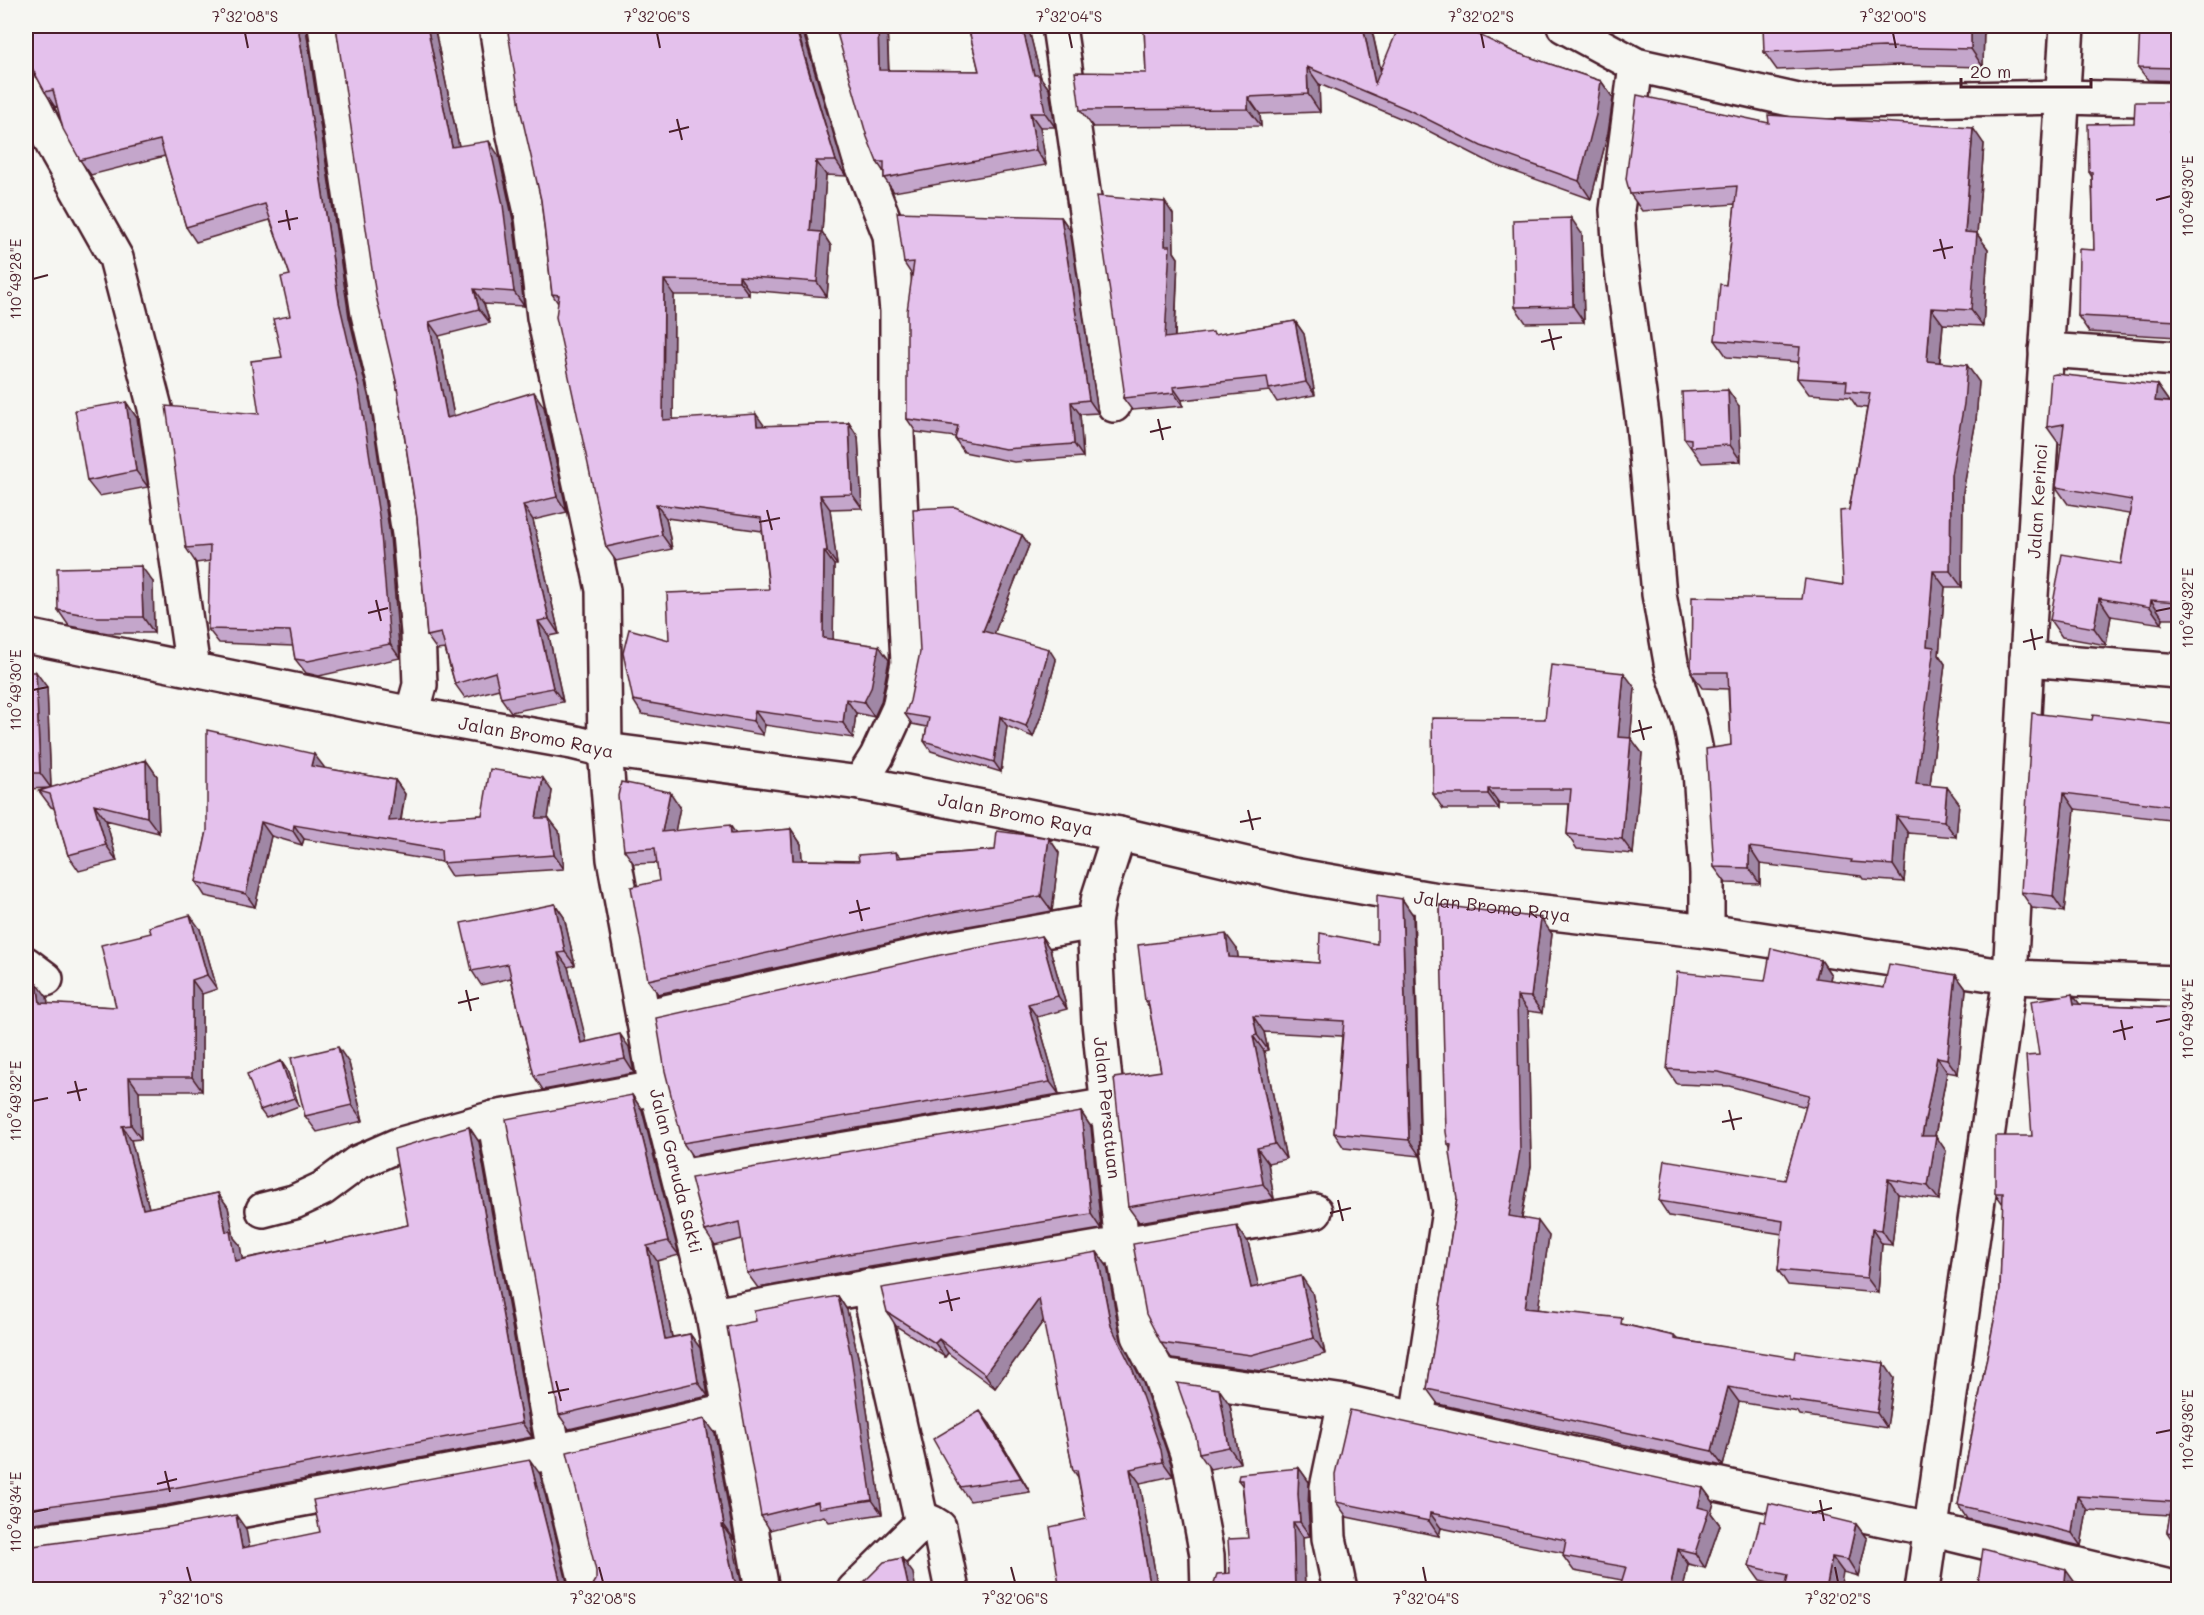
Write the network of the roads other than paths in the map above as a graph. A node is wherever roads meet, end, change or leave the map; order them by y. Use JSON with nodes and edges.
{"nodes":[{"id":1,"x":325,"y":26,"type":"edge"},
{"id":2,"x":496,"y":26,"type":"edge"},
{"id":3,"x":821,"y":26,"type":"edge"},
{"id":4,"x":1059,"y":26,"type":"edge"},
{"id":5,"x":1564,"y":26,"type":"edge"},
{"id":6,"x":2067,"y":26,"type":"edge"},
{"id":7,"x":1636,"y":65,"type":"junction"},
{"id":8,"x":26,"y":91,"type":"edge"},
{"id":9,"x":2064,"y":97,"type":"junction"},
{"id":10,"x":2178,"y":100,"type":"edge"},
{"id":11,"x":2046,"y":350,"type":"junction"},
{"id":12,"x":2178,"y":359,"type":"edge"},
{"id":13,"x":1114,"y":405,"type":"dead end"},
{"id":14,"x":26,"y":636,"type":"edge"},
{"id":15,"x":2027,"y":659,"type":"junction"},
{"id":16,"x":194,"y":669,"type":"junction"},
{"id":17,"x":2178,"y":671,"type":"edge"},
{"id":18,"x":412,"y":714,"type":"junction"},
{"id":19,"x":604,"y":750,"type":"junction"},
{"id":20,"x":860,"y":783,"type":"junction"},
{"id":21,"x":1119,"y":834,"type":"junction"},
{"id":22,"x":1431,"y":898,"type":"junction"},
{"id":23,"x":1094,"y":922,"type":"junction"},
{"id":24,"x":1707,"y":931,"type":"junction"},
{"id":25,"x":2010,"y":977,"type":"junction"},
{"id":26,"x":2178,"y":983,"type":"edge"},
{"id":27,"x":643,"y":1017,"type":"junction"},
{"id":28,"x":656,"y":1088,"type":"junction"},
{"id":29,"x":1109,"y":1105,"type":"junction"},
{"id":30,"x":494,"y":1118,"type":"junction"},
{"id":31,"x":679,"y":1177,"type":"junction"},
{"id":32,"x":263,"y":1210,"type":"dead end"},
{"id":33,"x":1315,"y":1211,"type":"dead end"},
{"id":34,"x":1122,"y":1245,"type":"junction"},
{"id":35,"x":868,"y":1286,"type":"junction"},
{"id":36,"x":712,"y":1315,"type":"junction"},
{"id":37,"x":1160,"y":1376,"type":"junction"},
{"id":38,"x":1345,"y":1402,"type":"junction"},
{"id":39,"x":731,"y":1410,"type":"junction"},
{"id":40,"x":1417,"y":1418,"type":"junction"},
{"id":41,"x":554,"y":1452,"type":"junction"},
{"id":42,"x":918,"y":1528,"type":"junction"},
{"id":43,"x":1930,"y":1529,"type":"junction"},
{"id":44,"x":26,"y":1544,"type":"edge"},
{"id":45,"x":2178,"y":1589,"type":"edge"},
{"id":46,"x":588,"y":1590,"type":"edge"},
{"id":47,"x":762,"y":1590,"type":"edge"},
{"id":48,"x":854,"y":1590,"type":"edge"},
{"id":49,"x":952,"y":1590,"type":"edge"},
{"id":50,"x":1208,"y":1590,"type":"edge"},
{"id":51,"x":1340,"y":1590,"type":"edge"},
{"id":52,"x":1922,"y":1590,"type":"edge"}],
"edges":[{"from":1,"to":18,"type":"street"},
{"from":2,"to":19,"type":"street","name":"Jalan Garuda Sakti"},
{"from":3,"to":20,"type":"street"},
{"from":4,"to":13,"type":"street"},
{"from":5,"to":7,"type":"street"},
{"from":6,"to":9,"type":"street","name":"Jalan Kerinci"},
{"from":7,"to":9,"type":"street"},
{"from":7,"to":24,"type":"street"},
{"from":8,"to":16,"type":"street"},
{"from":9,"to":10,"type":"street"},
{"from":9,"to":11,"type":"street","name":"Jalan Kerinci"},
{"from":11,"to":12,"type":"street"},
{"from":11,"to":15,"type":"street","name":"Jalan Kerinci"},
{"from":14,"to":16,"type":"street","name":"Jalan Bromo Raya"},
{"from":15,"to":17,"type":"street"},
{"from":15,"to":25,"type":"street","name":"Jalan Kerinci"},
{"from":16,"to":18,"type":"street","name":"Jalan Bromo Raya"},
{"from":18,"to":19,"type":"street","name":"Jalan Bromo Raya"},
{"from":19,"to":20,"type":"street","name":"Jalan Bromo Raya"},
{"from":19,"to":27,"type":"street","name":"Jalan Garuda Sakti"},
{"from":20,"to":21,"type":"street","name":"Jalan Bromo Raya"},
{"from":21,"to":22,"type":"street","name":"Jalan Bromo Raya"},
{"from":21,"to":23,"type":"street","name":"Jalan Persatuan"},
{"from":22,"to":24,"type":"street","name":"Jalan Bromo Raya"},
{"from":22,"to":40,"type":"street"},
{"from":23,"to":27,"type":"street"},
{"from":23,"to":29,"type":"street","name":"Jalan Persatuan"},
{"from":24,"to":25,"type":"street","name":"Jalan Bromo Raya"},
{"from":25,"to":26,"type":"street","name":"Jalan Bromo Raya"},
{"from":25,"to":43,"type":"street","name":"Jalan Kerinci"},
{"from":27,"to":28,"type":"street","name":"Jalan Garuda Sakti"},
{"from":28,"to":30,"type":"street"},
{"from":28,"to":31,"type":"street","name":"Jalan Garuda Sakti"},
{"from":29,"to":31,"type":"street"},
{"from":29,"to":34,"type":"street","name":"Jalan Persatuan"},
{"from":30,"to":32,"type":"street"},
{"from":30,"to":41,"type":"street"},
{"from":31,"to":36,"type":"street","name":"Jalan Garuda Sakti"},
{"from":33,"to":34,"type":"street"},
{"from":34,"to":35,"type":"street"},
{"from":34,"to":37,"type":"street","name":"Jalan Persatuan"},
{"from":35,"to":36,"type":"street"},
{"from":35,"to":42,"type":"street"},
{"from":36,"to":39,"type":"street","name":"Jalan Garuda Sakti"},
{"from":37,"to":38,"type":"street"},
{"from":37,"to":50,"type":"street","name":"Jalan Persatuan"},
{"from":38,"to":40,"type":"street"},
{"from":38,"to":51,"type":"street"},
{"from":39,"to":41,"type":"street"},
{"from":39,"to":47,"type":"street","name":"Jalan Garuda Sakti"},
{"from":40,"to":43,"type":"street"},
{"from":41,"to":44,"type":"street"},
{"from":41,"to":46,"type":"street"},
{"from":42,"to":48,"type":"street"},
{"from":42,"to":49,"type":"street"},
{"from":43,"to":45,"type":"street"},
{"from":43,"to":52,"type":"street","name":"Jalan Kerinci"}]}
